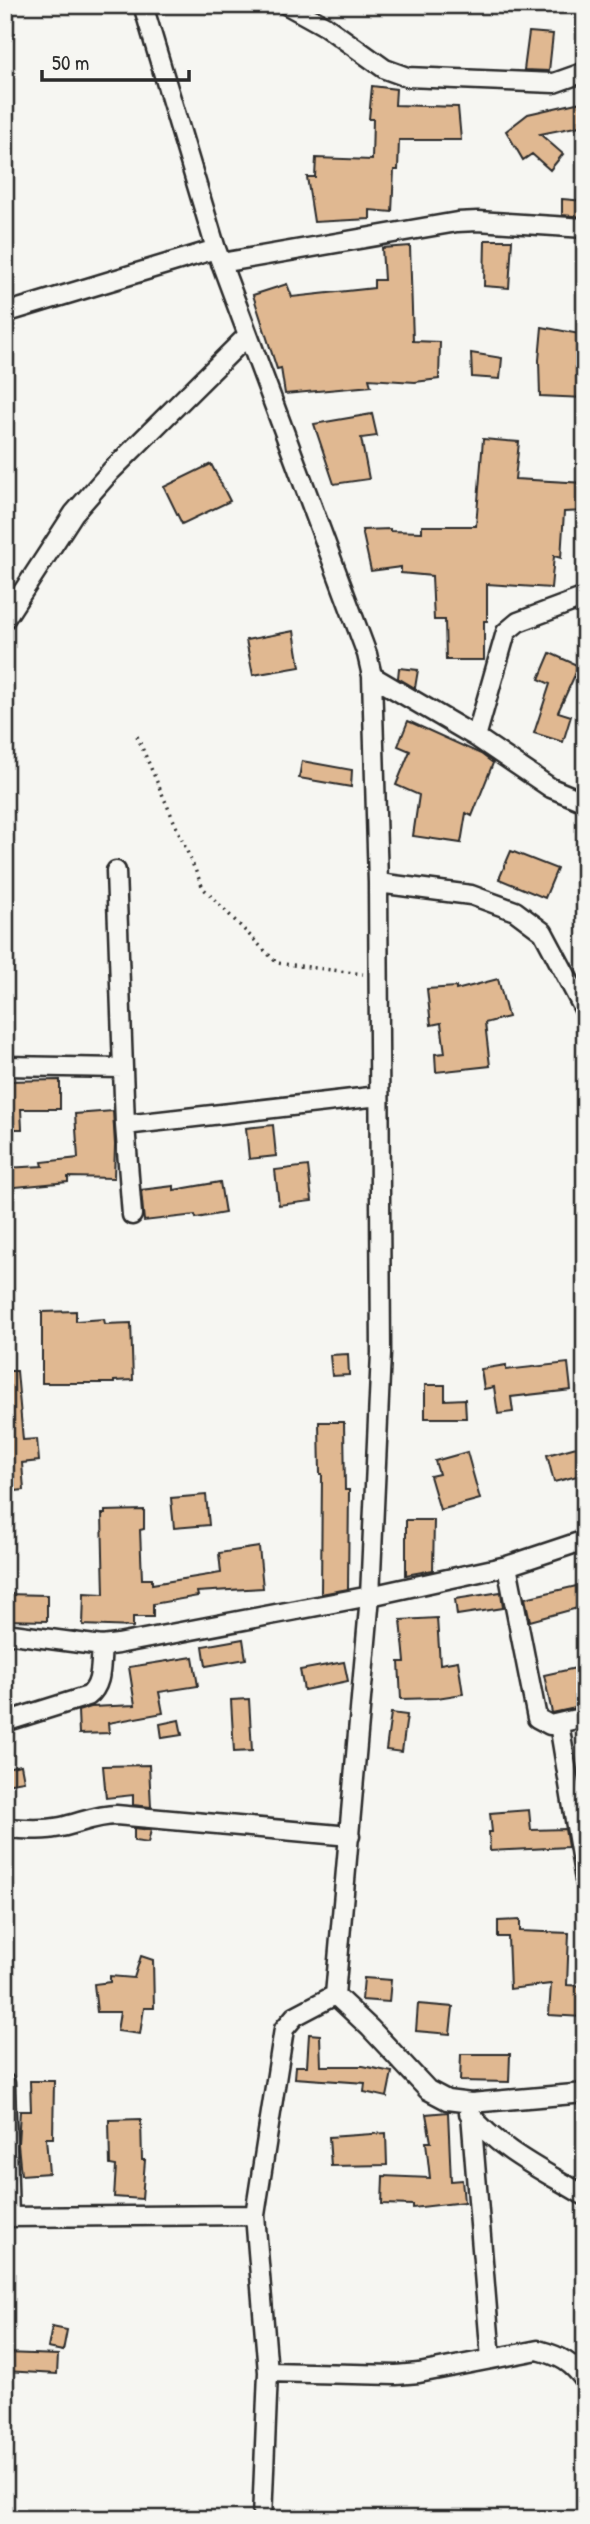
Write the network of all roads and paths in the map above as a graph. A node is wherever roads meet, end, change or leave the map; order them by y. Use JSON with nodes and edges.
{"nodes":[{"id":1,"x":143,"y":5,"type":"edge"},
{"id":2,"x":287,"y":5,"type":"edge"},
{"id":3,"x":585,"y":72,"type":"edge"},
{"id":4,"x":585,"y":228,"type":"edge"},
{"id":5,"x":219,"y":256,"type":"junction"},
{"id":6,"x":5,"y":313,"type":"edge"},
{"id":7,"x":248,"y":335,"type":"junction"},
{"id":8,"x":585,"y":597,"type":"edge"},
{"id":9,"x":5,"y":619,"type":"edge"},
{"id":10,"x":372,"y":676,"type":"junction"},
{"id":11,"x":136,"y":736,"type":"dead end"},
{"id":12,"x":476,"y":737,"type":"junction"},
{"id":13,"x":585,"y":802,"type":"edge"},
{"id":14,"x":116,"y":870,"type":"dead end"},
{"id":15,"x":378,"y":883,"type":"junction"},
{"id":16,"x":379,"y":976,"type":"junction"},
{"id":17,"x":585,"y":1011,"type":"edge"},
{"id":18,"x":5,"y":1066,"type":"edge"},
{"id":19,"x":122,"y":1068,"type":"junction"},
{"id":20,"x":379,"y":1096,"type":"junction"},
{"id":21,"x":125,"y":1125,"type":"junction"},
{"id":22,"x":132,"y":1214,"type":"dead end"},
{"id":23,"x":585,"y":1540,"type":"edge"},
{"id":24,"x":508,"y":1566,"type":"junction"},
{"id":25,"x":370,"y":1596,"type":"junction"},
{"id":26,"x":5,"y":1633,"type":"edge"},
{"id":27,"x":102,"y":1646,"type":"junction"},
{"id":28,"x":585,"y":1717,"type":"edge"},
{"id":29,"x":5,"y":1722,"type":"edge"},
{"id":30,"x":559,"y":1724,"type":"junction"},
{"id":31,"x":5,"y":1828,"type":"edge"},
{"id":32,"x":350,"y":1836,"type":"junction"},
{"id":33,"x":585,"y":1880,"type":"edge"},
{"id":34,"x":335,"y":1995,"type":"junction"},
{"id":35,"x":5,"y":2083,"type":"edge"},
{"id":36,"x":585,"y":2093,"type":"edge"},
{"id":37,"x":466,"y":2108,"type":"junction"},
{"id":38,"x":585,"y":2196,"type":"edge"},
{"id":39,"x":255,"y":2215,"type":"junction"},
{"id":40,"x":7,"y":2217,"type":"edge"},
{"id":41,"x":491,"y":2359,"type":"junction"},
{"id":42,"x":268,"y":2372,"type":"junction"},
{"id":43,"x":585,"y":2381,"type":"edge"},
{"id":44,"x":262,"y":2519,"type":"edge"}],
"edges":[{"from":1,"to":5,"type":"street"},
{"from":2,"to":3,"type":"street"},
{"from":4,"to":5,"type":"street"},
{"from":5,"to":6,"type":"street"},
{"from":5,"to":7,"type":"street"},
{"from":7,"to":9,"type":"street"},
{"from":7,"to":10,"type":"street"},
{"from":8,"to":12,"type":"street"},
{"from":10,"to":12,"type":"street"},
{"from":10,"to":15,"type":"street"},
{"from":11,"to":16,"type":"path"},
{"from":12,"to":13,"type":"street"},
{"from":14,"to":19,"type":"street"},
{"from":15,"to":16,"type":"street"},
{"from":15,"to":17,"type":"street"},
{"from":16,"to":20,"type":"street"},
{"from":18,"to":19,"type":"street"},
{"from":19,"to":21,"type":"street"},
{"from":20,"to":21,"type":"street"},
{"from":20,"to":25,"type":"street"},
{"from":21,"to":22,"type":"street"},
{"from":23,"to":24,"type":"street"},
{"from":24,"to":25,"type":"street"},
{"from":24,"to":30,"type":"street"},
{"from":25,"to":27,"type":"street"},
{"from":25,"to":32,"type":"street"},
{"from":26,"to":27,"type":"street"},
{"from":27,"to":29,"type":"street"},
{"from":28,"to":30,"type":"street"},
{"from":30,"to":33,"type":"street"},
{"from":31,"to":32,"type":"street"},
{"from":32,"to":34,"type":"street"},
{"from":34,"to":37,"type":"street"},
{"from":34,"to":39,"type":"street"},
{"from":35,"to":40,"type":"street"},
{"from":36,"to":37,"type":"street"},
{"from":37,"to":38,"type":"street"},
{"from":37,"to":41,"type":"street"},
{"from":39,"to":40,"type":"street"},
{"from":39,"to":42,"type":"street"},
{"from":41,"to":42,"type":"street"},
{"from":41,"to":43,"type":"street"},
{"from":42,"to":44,"type":"street"}]}
